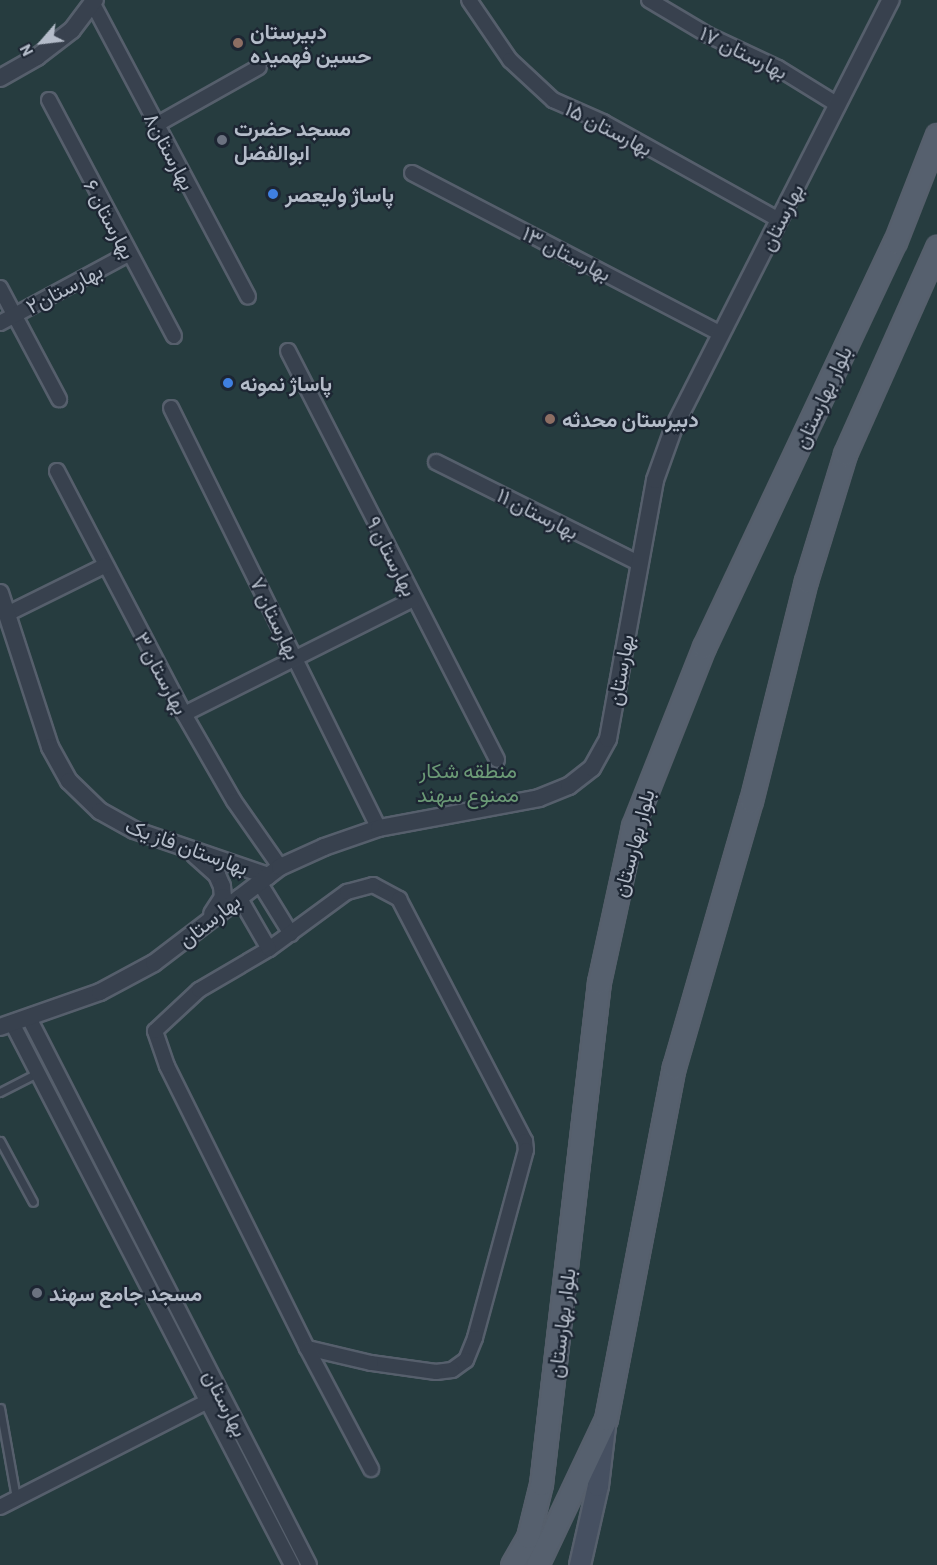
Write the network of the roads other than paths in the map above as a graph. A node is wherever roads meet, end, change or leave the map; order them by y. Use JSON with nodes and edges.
{"nodes":[{"id":1,"x":469,"y":0,"type":"edge"},
{"id":2,"x":649,"y":0,"type":"edge"},
{"id":3,"x":891,"y":0,"type":"edge"},
{"id":4,"x":94,"y":2,"type":"edge"},
{"id":5,"x":259,"y":67,"type":"dead end"},
{"id":6,"x":0,"y":78,"type":"edge"},
{"id":7,"x":49,"y":100,"type":"dead end"},
{"id":8,"x":838,"y":105,"type":"junction"},
{"id":9,"x":156,"y":125,"type":"junction"},
{"id":10,"x":937,"y":135,"type":"edge"},
{"id":11,"x":412,"y":173,"type":"dead end"},
{"id":12,"x":779,"y":220,"type":"junction"},
{"id":13,"x":937,"y":247,"type":"edge"},
{"id":14,"x":128,"y":254,"type":"junction"},
{"id":15,"x":0,"y":288,"type":"edge"},
{"id":16,"x":248,"y":297,"type":"dead end"},
{"id":17,"x":14,"y":315,"type":"junction"},
{"id":18,"x":0,"y":323,"type":"edge"},
{"id":19,"x":721,"y":334,"type":"junction"},
{"id":20,"x":174,"y":336,"type":"dead end"},
{"id":21,"x":288,"y":351,"type":"dead end"},
{"id":22,"x":59,"y":399,"type":"dead end"},
{"id":23,"x":171,"y":408,"type":"dead end"},
{"id":24,"x":436,"y":462,"type":"dead end"},
{"id":25,"x":57,"y":471,"type":"dead end"},
{"id":26,"x":639,"y":564,"type":"junction"},
{"id":27,"x":106,"y":565,"type":"junction"},
{"id":28,"x":0,"y":593,"type":"edge"},
{"id":29,"x":414,"y":599,"type":"junction"},
{"id":30,"x":7,"y":614,"type":"junction"},
{"id":31,"x":295,"y":658,"type":"junction"},
{"id":32,"x":184,"y":714,"type":"junction"},
{"id":33,"x":497,"y":760,"type":"dead end"},
{"id":34,"x":379,"y":828,"type":"junction"},
{"id":35,"x":187,"y":849,"type":"junction"},
{"id":36,"x":269,"y":875,"type":"junction"},
{"id":37,"x":239,"y":897,"type":"junction"},
{"id":38,"x":204,"y":925,"type":"junction"},
{"id":39,"x":291,"y":934,"type":"junction"},
{"id":40,"x":269,"y":950,"type":"junction"},
{"id":41,"x":14,"y":1023,"type":"edge"},
{"id":42,"x":37,"y":1072,"type":"junction"},
{"id":43,"x":0,"y":1092,"type":"edge"},
{"id":44,"x":0,"y":1141,"type":"edge"},
{"id":45,"x":33,"y":1202,"type":"dead end"},
{"id":46,"x":307,"y":1348,"type":"junction"},
{"id":47,"x":206,"y":1402,"type":"junction"},
{"id":48,"x":0,"y":1408,"type":"edge"},
{"id":49,"x":606,"y":1419,"type":"junction"},
{"id":50,"x":371,"y":1469,"type":"dead end"},
{"id":51,"x":15,"y":1498,"type":"junction"},
{"id":52,"x":0,"y":1506,"type":"edge"},
{"id":53,"x":292,"y":1565,"type":"edge"},
{"id":54,"x":309,"y":1565,"type":"edge"},
{"id":55,"x":512,"y":1565,"type":"edge"},
{"id":56,"x":537,"y":1565,"type":"edge"},
{"id":57,"x":580,"y":1565,"type":"edge"}],
"edges":[{"from":1,"to":12,"type":"street","name":"بهارستان ۱۵"},
{"from":2,"to":8,"type":"street","name":"بهارستان ۱۷"},
{"from":3,"to":8,"type":"street","name":"بهارستان"},
{"from":4,"to":6,"type":"street"},
{"from":4,"to":9,"type":"street","name":"بهارستان۸"},
{"from":5,"to":9,"type":"street"},
{"from":7,"to":14,"type":"street","name":"بهارستان ۶"},
{"from":8,"to":12,"type":"street","name":"بهارستان"},
{"from":9,"to":16,"type":"street","name":"بهارستان۸"},
{"from":10,"to":55,"type":"main road","name":"بلوار بهارستان"},
{"from":11,"to":19,"type":"street","name":"بهارستان ۱۳"},
{"from":12,"to":19,"type":"street","name":"بهارستان"},
{"from":13,"to":49,"type":"main road","name":"بلوار بهارستان"},
{"from":14,"to":17,"type":"street","name":"بهارستان۲"},
{"from":14,"to":20,"type":"street","name":"بهارستان ۶"},
{"from":15,"to":17,"type":"street"},
{"from":17,"to":18,"type":"street","name":"بهارستان۲"},
{"from":17,"to":22,"type":"street"},
{"from":19,"to":26,"type":"street","name":"بهارستان"},
{"from":21,"to":29,"type":"street","name":"بهارستان ۹"},
{"from":23,"to":31,"type":"street","name":"بهارستان ۷"},
{"from":24,"to":26,"type":"street","name":"بهارستان ۱۱"},
{"from":25,"to":27,"type":"street","name":"بهارستان ۳"},
{"from":26,"to":34,"type":"street","name":"بهارستان"},
{"from":27,"to":30,"type":"street"},
{"from":27,"to":32,"type":"street","name":"بهارستان ۳"},
{"from":28,"to":30,"type":"street","name":"بهارستان فاز یک"},
{"from":29,"to":31,"type":"street"},
{"from":29,"to":33,"type":"street","name":"بهارستان ۹"},
{"from":30,"to":35,"type":"street","name":"بهارستان فاز یک"},
{"from":31,"to":32,"type":"street"},
{"from":31,"to":34,"type":"street","name":"بهارستان ۷"},
{"from":32,"to":36,"type":"street","name":"بهارستان ۳"},
{"from":34,"to":36,"type":"street","name":"بهارستان"},
{"from":35,"to":36,"type":"street","name":"بهارستان فاز یک"},
{"from":35,"to":38,"type":"street"},
{"from":36,"to":37,"type":"street","name":"بهارستان"},
{"from":36,"to":39,"type":"street","name":"بهارستان ۳"},
{"from":37,"to":38,"type":"street","name":"بهارستان"},
{"from":37,"to":40,"type":"street"},
{"from":38,"to":41,"type":"street","name":"بهارستان"},
{"from":39,"to":40,"type":"street"},
{"from":39,"to":46,"type":"street"},
{"from":40,"to":46,"type":"street"},
{"from":41,"to":42,"type":"street","name":"بهارستان"},
{"from":41,"to":54,"type":"street","name":"بهارستان"},
{"from":42,"to":43,"type":"lane"},
{"from":42,"to":47,"type":"street","name":"بهارستان"},
{"from":44,"to":45,"type":"lane"},
{"from":46,"to":50,"type":"street"},
{"from":47,"to":51,"type":"street"},
{"from":47,"to":53,"type":"street","name":"بهارستان"},
{"from":48,"to":51,"type":"lane"},
{"from":49,"to":56,"type":"main road","name":"بلوار بهارستان"},
{"from":49,"to":57,"type":"main road"},
{"from":51,"to":52,"type":"street"}]}
